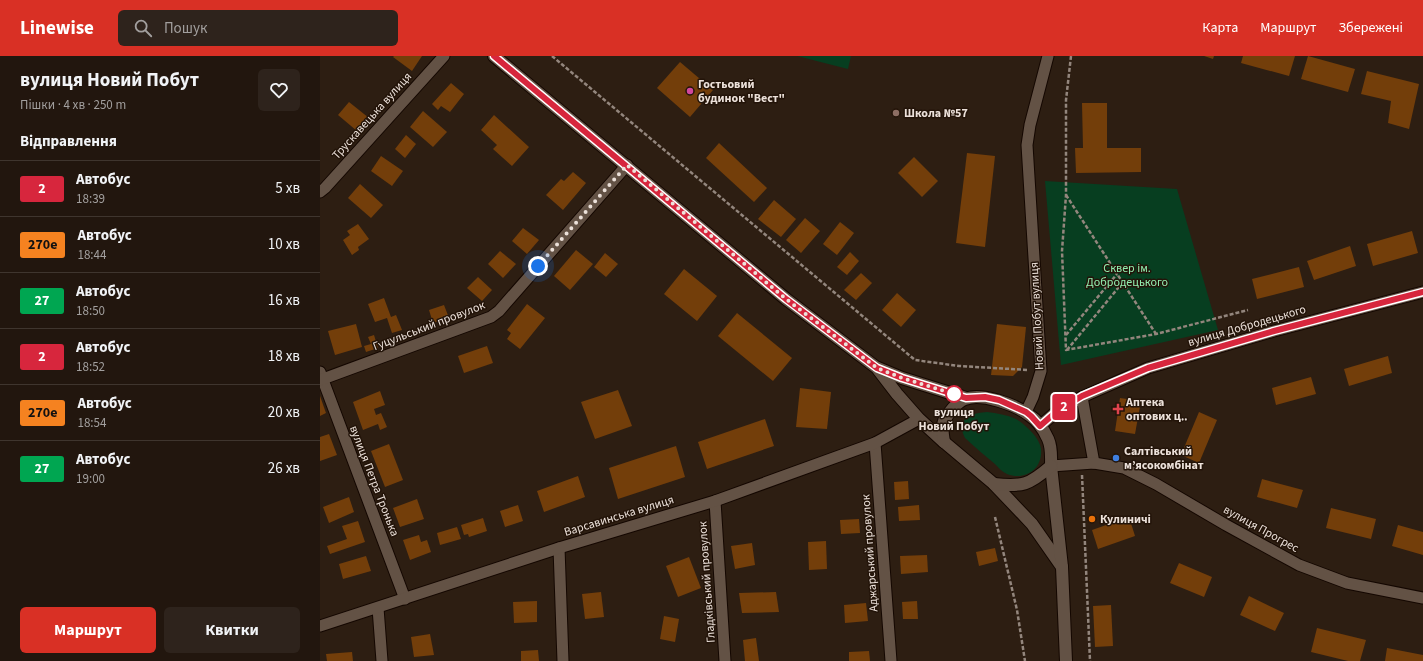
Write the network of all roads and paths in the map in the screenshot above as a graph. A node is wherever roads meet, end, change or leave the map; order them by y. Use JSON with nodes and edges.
{"nodes":[{"id":1,"x":444,"y":56,"type":"edge"},
{"id":2,"x":494,"y":56,"type":"edge"},
{"id":3,"x":552,"y":56,"type":"edge"},
{"id":4,"x":1048,"y":56,"type":"edge"},
{"id":5,"x":1071,"y":56,"type":"edge"},
{"id":6,"x":627,"y":165,"type":"junction"},
{"id":7,"x":320,"y":192,"type":"edge"},
{"id":8,"x":1066,"y":195,"type":"junction"},
{"id":9,"x":1117,"y":274,"type":"junction"},
{"id":10,"x":1123,"y":282,"type":"junction"},
{"id":11,"x":1423,"y":292,"type":"edge"},
{"id":12,"x":1248,"y":310,"type":"dead end"},
{"id":13,"x":1156,"y":334,"type":"junction"},
{"id":14,"x":1066,"y":336,"type":"junction"},
{"id":15,"x":1066,"y":350,"type":"junction"},
{"id":16,"x":877,"y":368,"type":"junction"},
{"id":17,"x":1041,"y":371,"type":"junction"},
{"id":18,"x":321,"y":377,"type":"edge"},
{"id":19,"x":1082,"y":396,"type":"junction"},
{"id":20,"x":966,"y":398,"type":"junction"},
{"id":21,"x":1026,"y":412,"type":"junction"},
{"id":22,"x":919,"y":419,"type":"junction"},
{"id":23,"x":1040,"y":426,"type":"junction"},
{"id":24,"x":944,"y":442,"type":"junction"},
{"id":25,"x":875,"y":443,"type":"junction"},
{"id":26,"x":1094,"y":463,"type":"junction"},
{"id":27,"x":1081,"y":464,"type":"junction"},
{"id":28,"x":1051,"y":466,"type":"junction"},
{"id":29,"x":994,"y":484,"type":"junction"},
{"id":30,"x":715,"y":501,"type":"junction"},
{"id":31,"x":995,"y":517,"type":"dead end"},
{"id":32,"x":559,"y":548,"type":"junction"},
{"id":33,"x":1062,"y":567,"type":"junction"},
{"id":34,"x":1423,"y":598,"type":"edge"},
{"id":35,"x":405,"y":599,"type":"junction"},
{"id":36,"x":378,"y":608,"type":"junction"},
{"id":37,"x":320,"y":626,"type":"edge"},
{"id":38,"x":382,"y":661,"type":"edge"},
{"id":39,"x":563,"y":661,"type":"edge"},
{"id":40,"x":725,"y":661,"type":"edge"},
{"id":41,"x":891,"y":661,"type":"edge"},
{"id":42,"x":1025,"y":661,"type":"edge"},
{"id":43,"x":1066,"y":661,"type":"edge"},
{"id":44,"x":1090,"y":661,"type":"edge"}],
"edges":[{"from":1,"to":7,"type":"street","name":"Трускавецька вулиця"},
{"from":2,"to":6,"type":"main road"},
{"from":3,"to":17,"type":"path"},
{"from":4,"to":17,"type":"street","name":"Новий Побут вулиця"},
{"from":5,"to":8,"type":"path"},
{"from":6,"to":16,"type":"main road"},
{"from":6,"to":18,"type":"street","name":"Гуцульський провулок"},
{"from":8,"to":9,"type":"path"},
{"from":8,"to":14,"type":"path"},
{"from":9,"to":10,"type":"path"},
{"from":9,"to":14,"type":"path"},
{"from":10,"to":13,"type":"path"},
{"from":10,"to":15,"type":"path"},
{"from":11,"to":19,"type":"street","name":"вулиця Добродецького"},
{"from":12,"to":13,"type":"path"},
{"from":13,"to":15,"type":"path"},
{"from":14,"to":15,"type":"path"},
{"from":16,"to":20,"type":"main road"},
{"from":16,"to":22,"type":"main road"},
{"from":17,"to":21,"type":"street","name":"Новий Побут вулиця"},
{"from":18,"to":35,"type":"street","name":"вулиця Петра Тронька"},
{"from":19,"to":23,"type":"street","name":"вулиця Добродецького"},
{"from":19,"to":26,"type":"street"},
{"from":20,"to":21,"type":"main road"},
{"from":20,"to":24,"type":"main road"},
{"from":21,"to":23,"type":"main road"},
{"from":22,"to":24,"type":"main road"},
{"from":22,"to":25,"type":"street","name":"Варсавинська вулиця"},
{"from":23,"to":28,"type":"main road"},
{"from":24,"to":29,"type":"main road"},
{"from":25,"to":30,"type":"street","name":"Варсавинська вулиця"},
{"from":25,"to":41,"type":"street","name":"Аджарський провулок"},
{"from":26,"to":27,"type":"street","name":"вулиця Прогрес"},
{"from":26,"to":34,"type":"street","name":"вулиця Прогрес"},
{"from":27,"to":28,"type":"street","name":"вулиця Прогрес"},
{"from":27,"to":44,"type":"path"},
{"from":28,"to":29,"type":"main road"},
{"from":28,"to":33,"type":"main road"},
{"from":29,"to":33,"type":"main road"},
{"from":30,"to":32,"type":"street","name":"Варсавинська вулиця"},
{"from":30,"to":40,"type":"street","name":"Гладківський провулок"},
{"from":31,"to":42,"type":"path"},
{"from":32,"to":35,"type":"street","name":"Варсавинська вулиця"},
{"from":32,"to":39,"type":"street"},
{"from":33,"to":43,"type":"main road"},
{"from":35,"to":36,"type":"street","name":"Варсавинська вулиця"},
{"from":36,"to":37,"type":"street","name":"Варсавинська вулиця"},
{"from":36,"to":38,"type":"street"}]}
